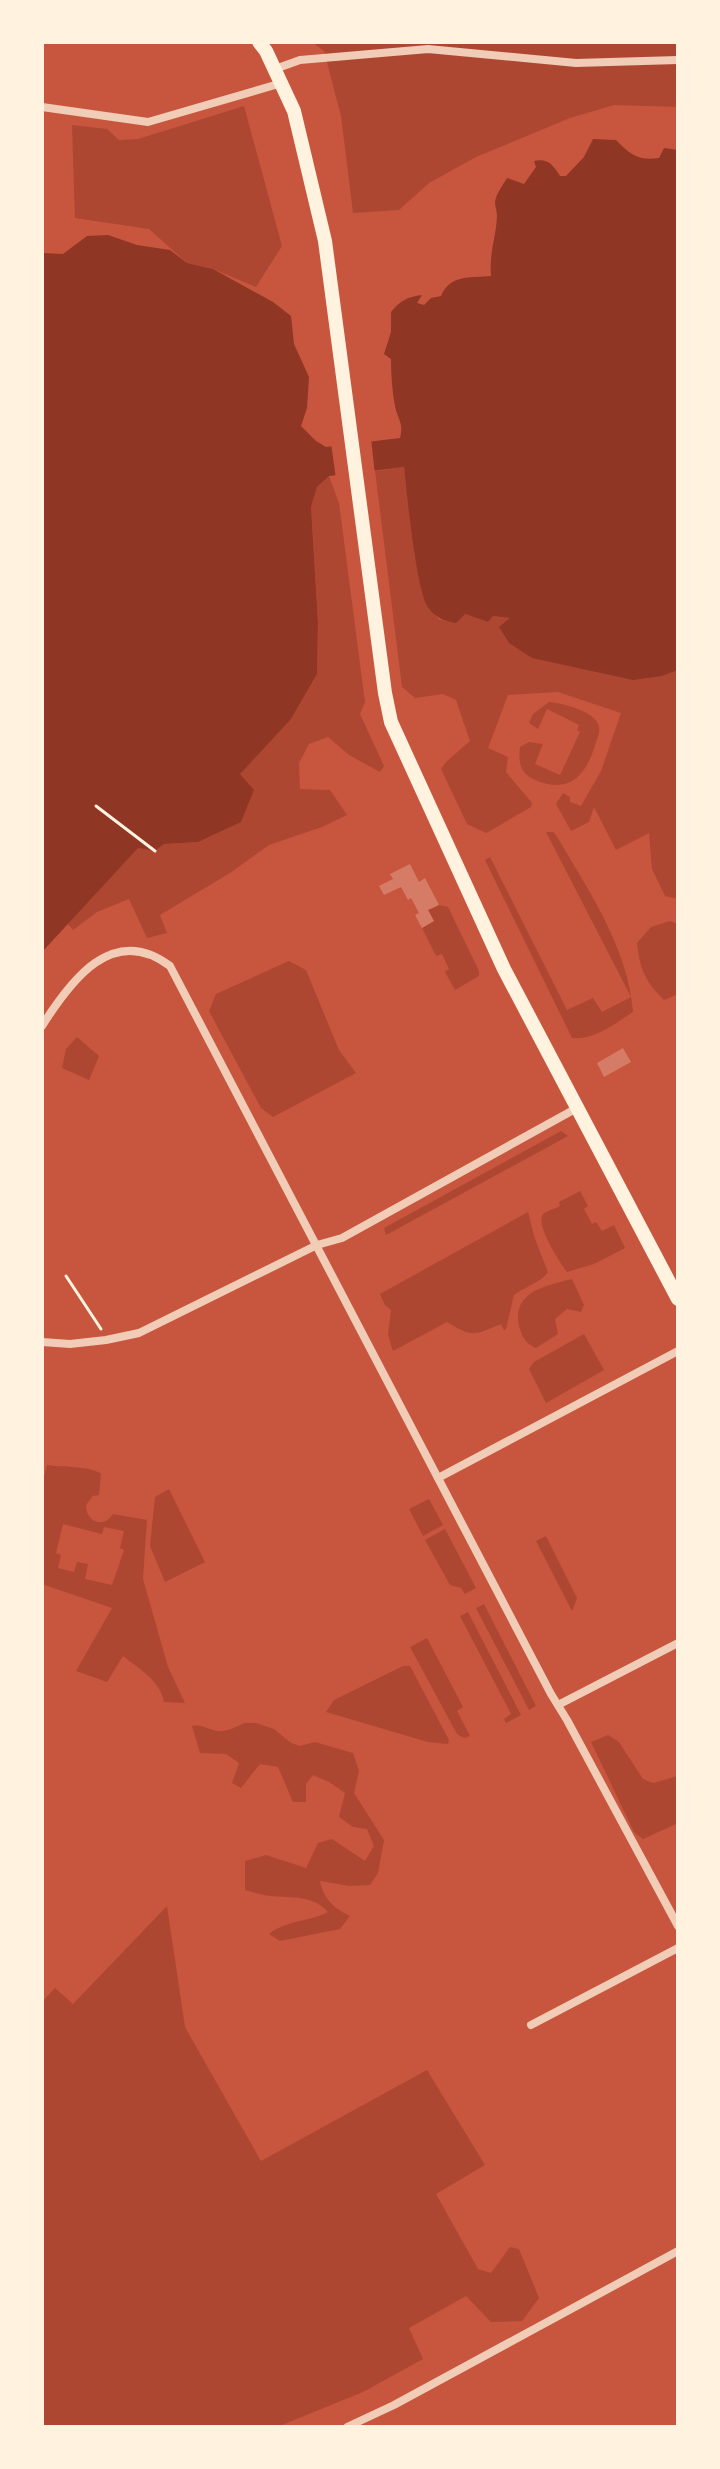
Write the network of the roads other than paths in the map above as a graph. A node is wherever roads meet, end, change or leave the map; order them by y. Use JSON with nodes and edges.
{"nodes":[{"id":1,"x":259,"y":42,"type":"edge"},
{"id":2,"x":678,"y":60,"type":"edge"},
{"id":3,"x":275,"y":69,"type":"junction"},
{"id":4,"x":282,"y":83,"type":"junction"},
{"id":5,"x":42,"y":107,"type":"edge"},
{"id":6,"x":42,"y":1026,"type":"edge"},
{"id":7,"x":577,"y":1108,"type":"junction"},
{"id":8,"x":317,"y":1245,"type":"junction"},
{"id":9,"x":678,"y":1299,"type":"edge"},
{"id":10,"x":42,"y":1342,"type":"edge"},
{"id":11,"x":678,"y":1351,"type":"edge"},
{"id":12,"x":438,"y":1478,"type":"junction"},
{"id":13,"x":678,"y":1643,"type":"edge"},
{"id":14,"x":558,"y":1705,"type":"junction"},
{"id":15,"x":678,"y":1926,"type":"edge"},
{"id":16,"x":678,"y":1948,"type":"edge"},
{"id":17,"x":531,"y":2025,"type":"dead end"},
{"id":18,"x":678,"y":2251,"type":"edge"},
{"id":19,"x":347,"y":2427,"type":"edge"}],
"edges":[{"from":1,"to":3,"type":"main road"},
{"from":2,"to":3,"type":"street"},
{"from":3,"to":4,"type":"main road"},
{"from":4,"to":5,"type":"street"},
{"from":4,"to":7,"type":"main road"},
{"from":6,"to":8,"type":"street"},
{"from":7,"to":8,"type":"street"},
{"from":7,"to":9,"type":"main road"},
{"from":8,"to":10,"type":"street"},
{"from":8,"to":12,"type":"street"},
{"from":11,"to":12,"type":"street"},
{"from":12,"to":14,"type":"street"},
{"from":13,"to":14,"type":"street"},
{"from":14,"to":15,"type":"street"},
{"from":16,"to":17,"type":"street"},
{"from":18,"to":19,"type":"street"}]}
